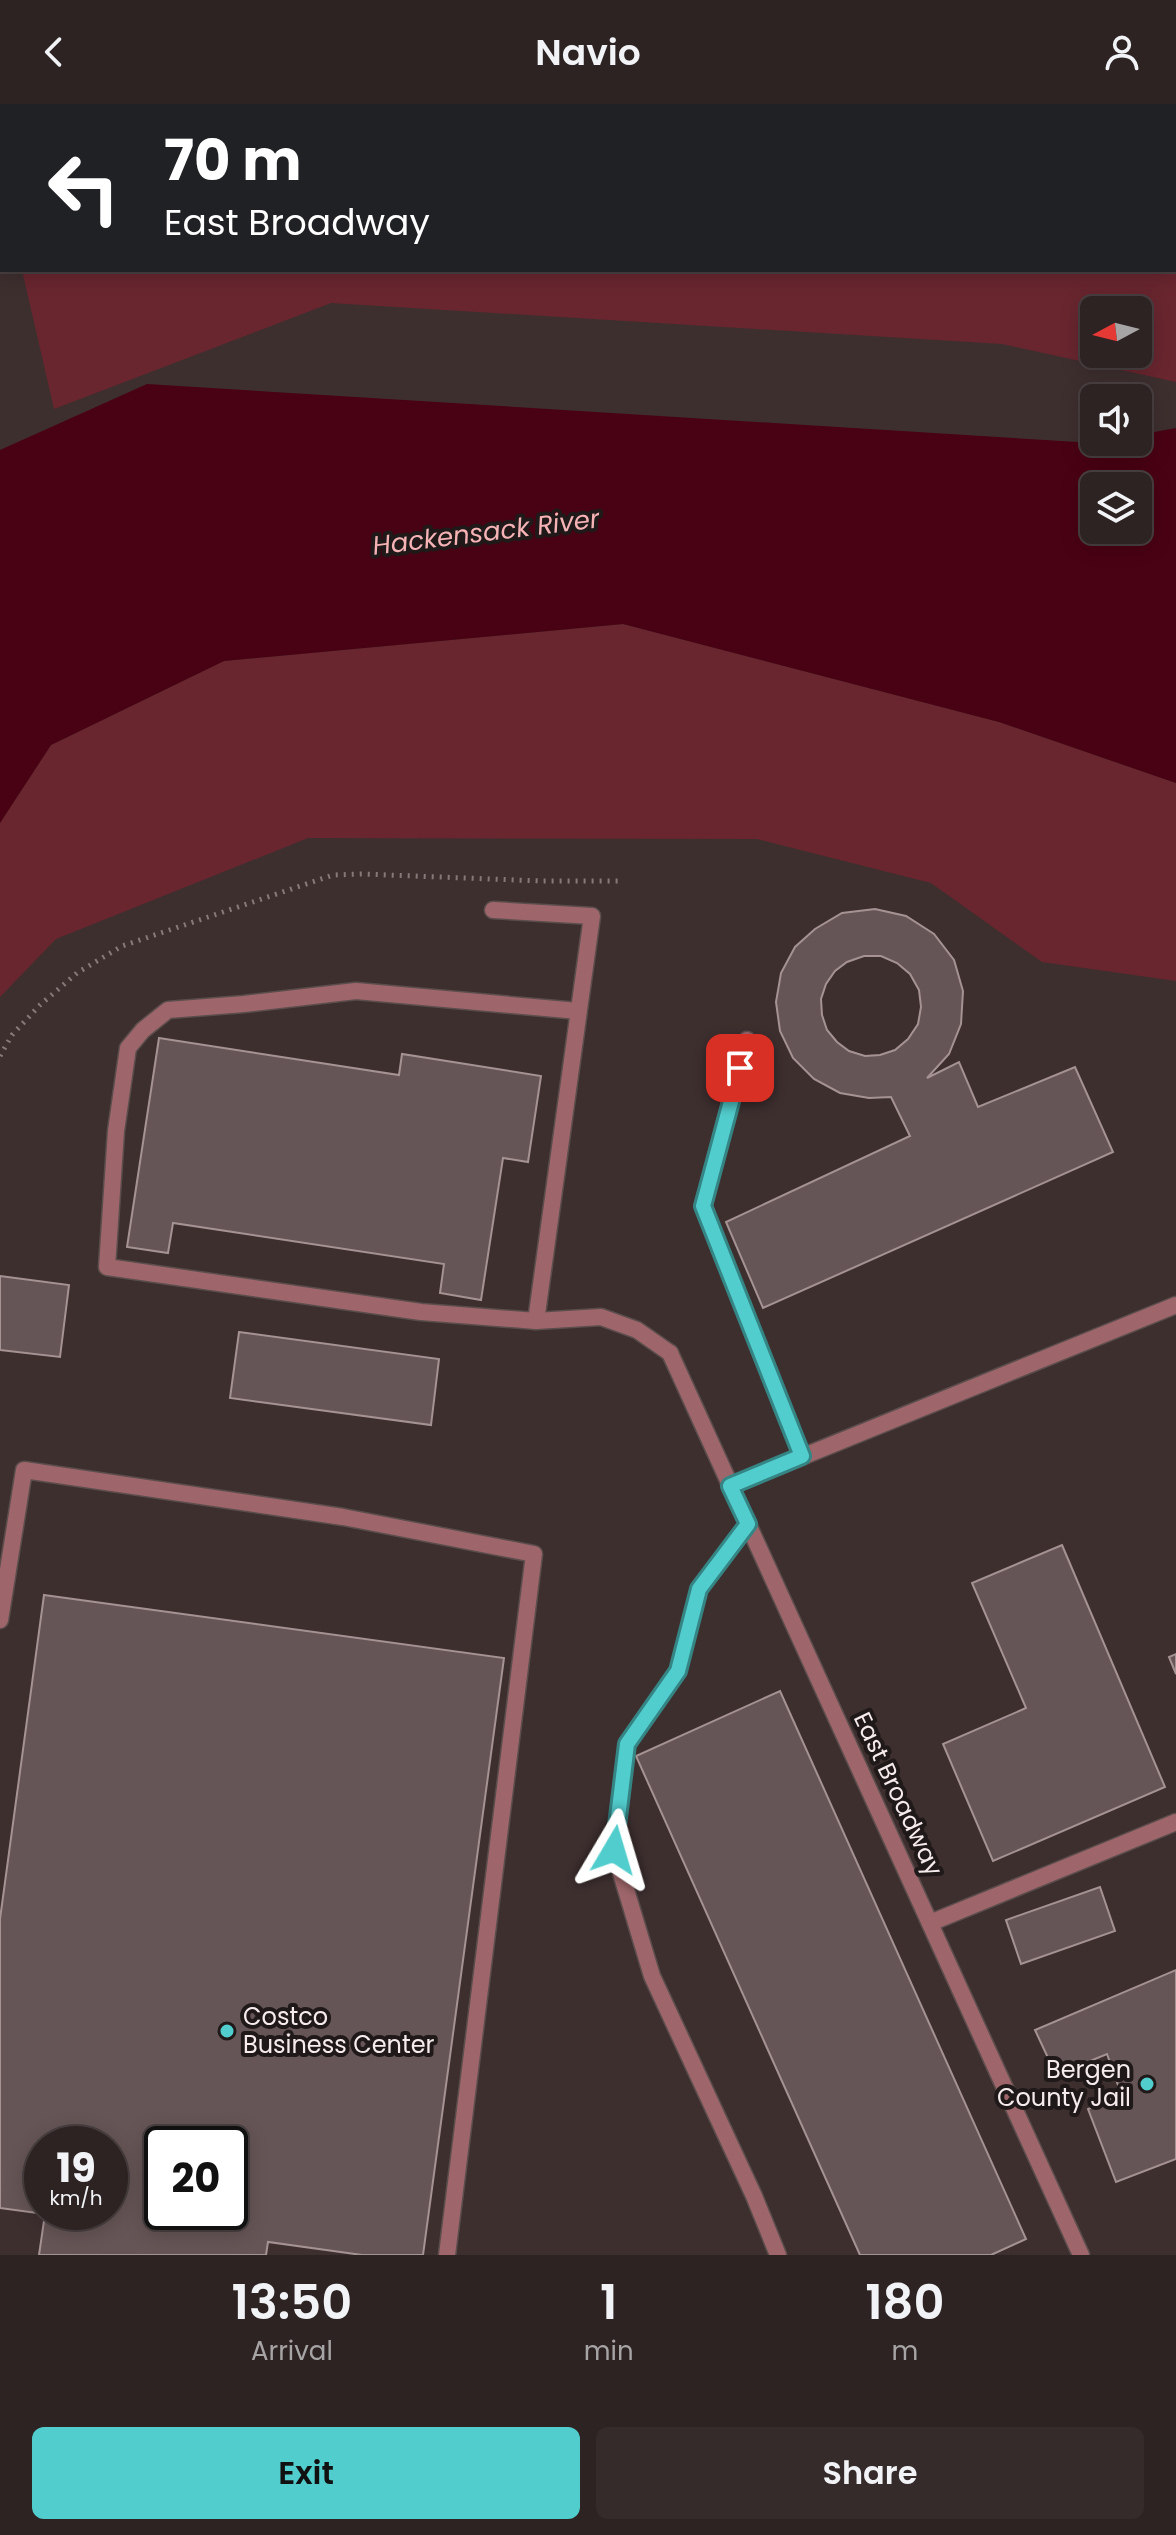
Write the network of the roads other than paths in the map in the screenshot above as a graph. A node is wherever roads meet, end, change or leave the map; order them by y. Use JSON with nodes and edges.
{"nodes":[{"id":1,"x":493,"y":910,"type":"dead end"},
{"id":2,"x":578,"y":1011,"type":"junction"},
{"id":3,"x":747,"y":1040,"type":"dead end"},
{"id":4,"x":1176,"y":1305,"type":"edge"},
{"id":5,"x":536,"y":1321,"type":"junction"},
{"id":6,"x":802,"y":1456,"type":"junction"},
{"id":7,"x":730,"y":1486,"type":"junction"},
{"id":8,"x":748,"y":1524,"type":"junction"},
{"id":9,"x":0,"y":1620,"type":"edge"},
{"id":10,"x":1176,"y":1822,"type":"edge"},
{"id":11,"x":930,"y":1923,"type":"junction"},
{"id":12,"x":447,"y":2255,"type":"edge"},
{"id":13,"x":778,"y":2255,"type":"edge"},
{"id":14,"x":1081,"y":2255,"type":"edge"}],
"edges":[{"from":1,"to":2,"type":"street"},
{"from":2,"to":5,"type":"street"},
{"from":2,"to":5,"type":"street"},
{"from":3,"to":6,"type":"street"},
{"from":4,"to":6,"type":"street"},
{"from":5,"to":7,"type":"street","name":"East Broadway"},
{"from":6,"to":7,"type":"street"},
{"from":7,"to":8,"type":"street","name":"East Broadway"},
{"from":8,"to":11,"type":"street","name":"East Broadway"},
{"from":8,"to":13,"type":"street"},
{"from":9,"to":12,"type":"street"},
{"from":10,"to":11,"type":"street"},
{"from":11,"to":14,"type":"street","name":"East Broadway"}]}
